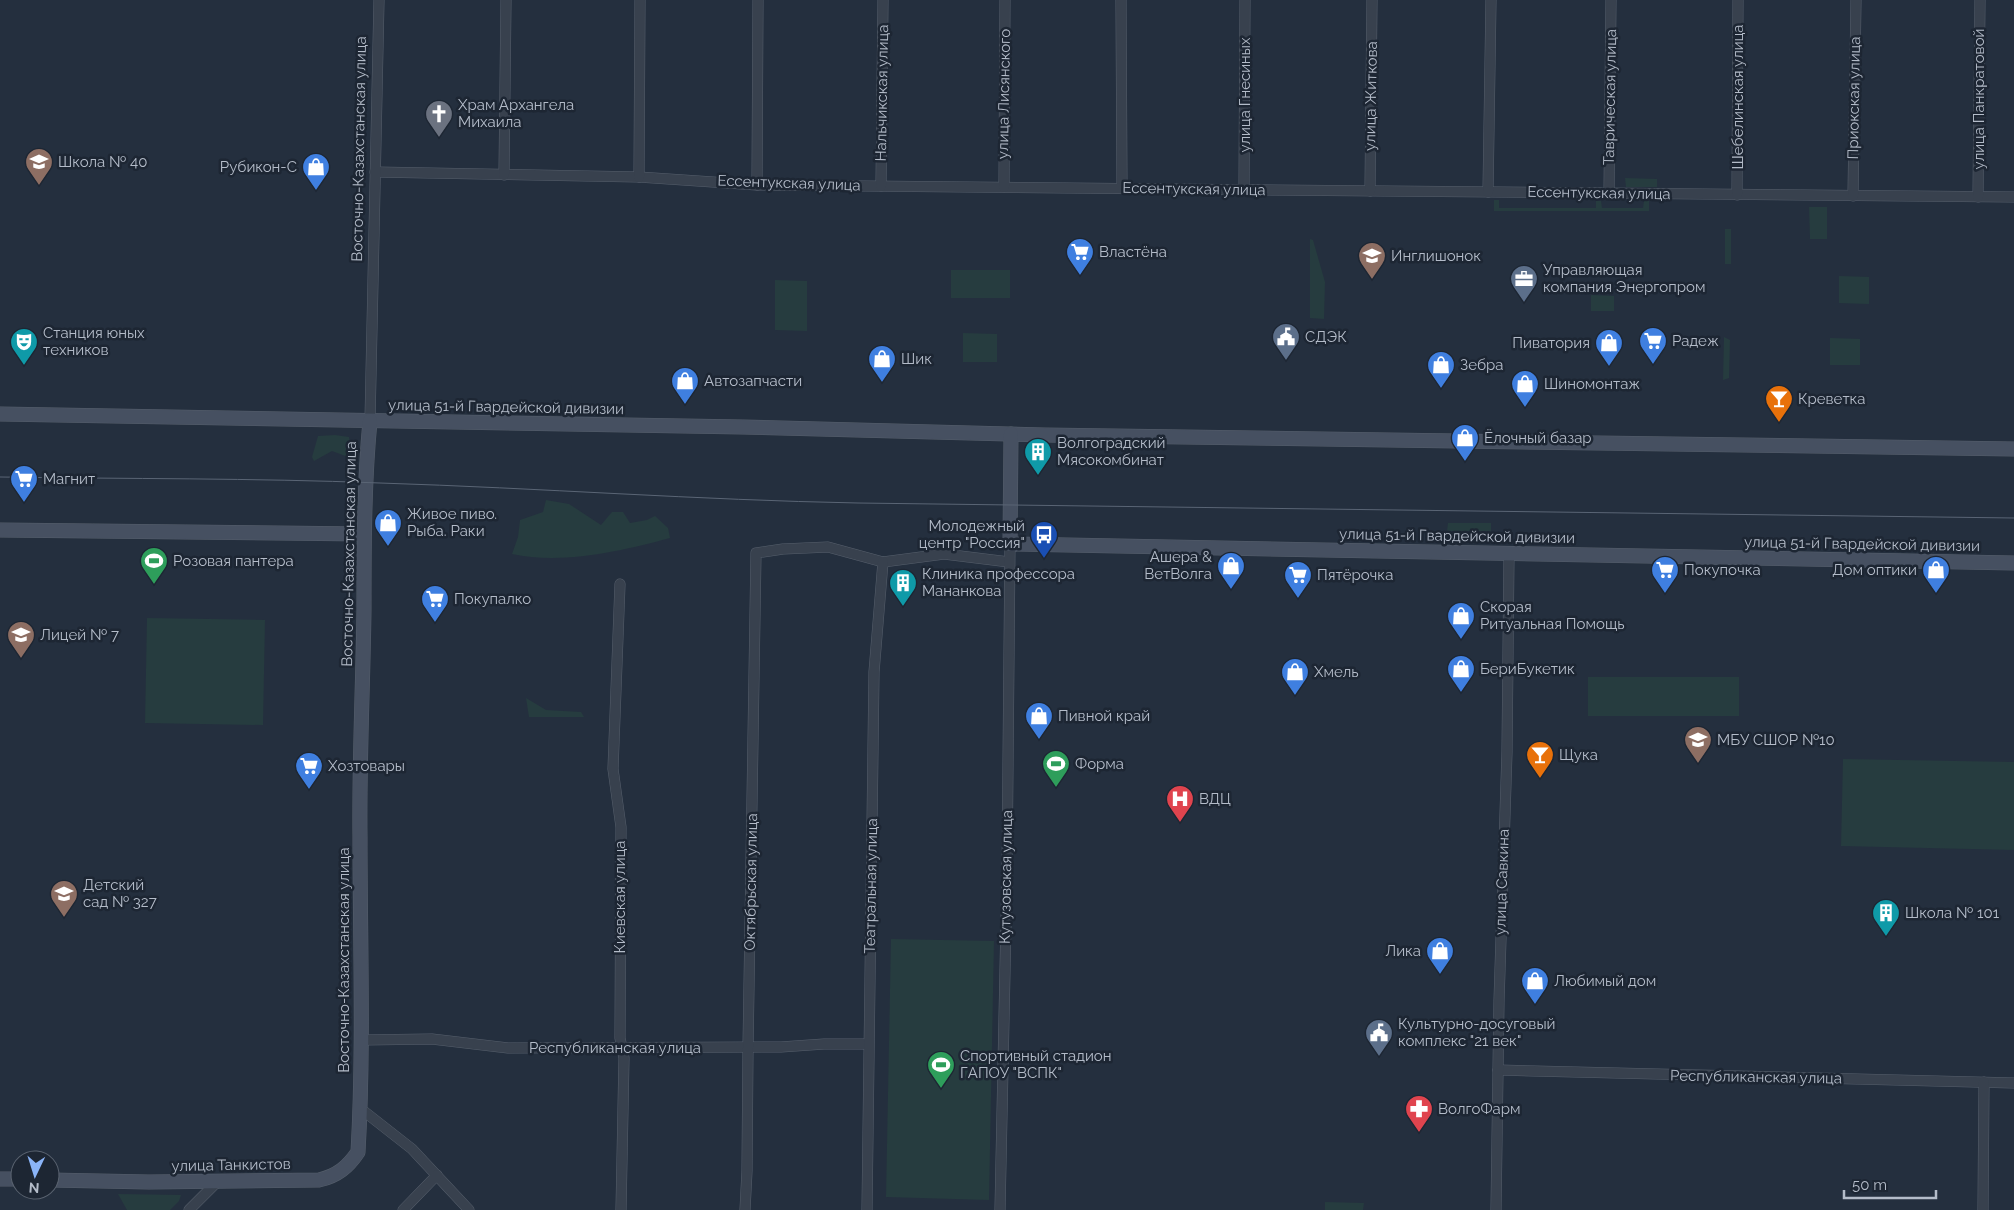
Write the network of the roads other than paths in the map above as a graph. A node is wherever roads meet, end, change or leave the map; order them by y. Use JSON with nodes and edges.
{"nodes":[{"id":1,"x":379,"y":0,"type":"edge"},
{"id":2,"x":506,"y":0,"type":"edge"},
{"id":3,"x":640,"y":0,"type":"edge"},
{"id":4,"x":758,"y":0,"type":"edge"},
{"id":5,"x":883,"y":0,"type":"edge"},
{"id":6,"x":1005,"y":0,"type":"edge"},
{"id":7,"x":1121,"y":0,"type":"edge"},
{"id":8,"x":1245,"y":0,"type":"edge"},
{"id":9,"x":1372,"y":0,"type":"edge"},
{"id":10,"x":1491,"y":0,"type":"edge"},
{"id":11,"x":1611,"y":0,"type":"edge"},
{"id":12,"x":1738,"y":0,"type":"edge"},
{"id":13,"x":1856,"y":0,"type":"edge"},
{"id":14,"x":1980,"y":0,"type":"edge"},
{"id":15,"x":375,"y":172,"type":"junction"},
{"id":16,"x":504,"y":175,"type":"junction"},
{"id":17,"x":639,"y":177,"type":"junction"},
{"id":18,"x":757,"y":184,"type":"junction"},
{"id":19,"x":881,"y":186,"type":"junction"},
{"id":20,"x":1004,"y":187,"type":"junction"},
{"id":21,"x":1122,"y":188,"type":"junction"},
{"id":22,"x":1244,"y":190,"type":"junction"},
{"id":23,"x":1370,"y":191,"type":"junction"},
{"id":24,"x":1488,"y":192,"type":"junction"},
{"id":25,"x":1609,"y":194,"type":"junction"},
{"id":26,"x":1737,"y":195,"type":"junction"},
{"id":27,"x":1853,"y":196,"type":"junction"},
{"id":28,"x":1978,"y":197,"type":"junction"},
{"id":29,"x":2014,"y":198,"type":"edge"},
{"id":30,"x":0,"y":414,"type":"edge"},
{"id":31,"x":370,"y":421,"type":"junction"},
{"id":32,"x":1011,"y":434,"type":"junction"},
{"id":33,"x":2014,"y":449,"type":"edge"},
{"id":34,"x":0,"y":530,"type":"edge"},
{"id":35,"x":364,"y":534,"type":"junction"},
{"id":36,"x":1010,"y":544,"type":"junction"},
{"id":37,"x":1509,"y":554,"type":"junction"},
{"id":38,"x":883,"y":562,"type":"junction"},
{"id":39,"x":1009,"y":562,"type":"junction"},
{"id":40,"x":2014,"y":563,"type":"edge"},
{"id":41,"x":620,"y":584,"type":"dead end"},
{"id":42,"x":362,"y":1040,"type":"junction"},
{"id":43,"x":868,"y":1044,"type":"junction"},
{"id":44,"x":621,"y":1047,"type":"junction"},
{"id":45,"x":748,"y":1048,"type":"junction"},
{"id":46,"x":1498,"y":1070,"type":"junction"},
{"id":47,"x":1984,"y":1082,"type":"junction"},
{"id":48,"x":2014,"y":1082,"type":"edge"},
{"id":49,"x":361,"y":1109,"type":"junction"},
{"id":50,"x":437,"y":1175,"type":"junction"},
{"id":51,"x":60,"y":1180,"type":"edge"},
{"id":52,"x":218,"y":1180,"type":"junction"},
{"id":53,"x":189,"y":1210,"type":"edge"},
{"id":54,"x":403,"y":1210,"type":"edge"},
{"id":55,"x":469,"y":1210,"type":"edge"},
{"id":56,"x":621,"y":1210,"type":"edge"},
{"id":57,"x":745,"y":1210,"type":"edge"},
{"id":58,"x":867,"y":1210,"type":"edge"},
{"id":59,"x":1000,"y":1210,"type":"edge"},
{"id":60,"x":1496,"y":1210,"type":"edge"},
{"id":61,"x":1983,"y":1210,"type":"edge"}],
"edges":[{"from":1,"to":15,"type":"street","name":"Восточно-Казахстанская улица"},
{"from":2,"to":16,"type":"street"},
{"from":3,"to":17,"type":"street"},
{"from":4,"to":18,"type":"street"},
{"from":5,"to":19,"type":"street","name":"Нальчикская улица"},
{"from":6,"to":20,"type":"street","name":"улица Лисянского"},
{"from":7,"to":21,"type":"street"},
{"from":8,"to":22,"type":"street","name":"улица Гнесиных"},
{"from":9,"to":23,"type":"street","name":"улица Житкова"},
{"from":10,"to":24,"type":"street"},
{"from":11,"to":25,"type":"street","name":"Таврическая улица"},
{"from":12,"to":26,"type":"street","name":"Шебелинская улица"},
{"from":13,"to":27,"type":"street","name":"Приокская улица"},
{"from":14,"to":28,"type":"street","name":"улица Панкратовой"},
{"from":15,"to":16,"type":"street","name":"Ессентукская улица"},
{"from":15,"to":31,"type":"street","name":"Восточно-Казахстанская улица"},
{"from":16,"to":17,"type":"street","name":"Ессентукская улица"},
{"from":17,"to":18,"type":"street","name":"Ессентукская улица"},
{"from":18,"to":19,"type":"street","name":"Ессентукская улица"},
{"from":19,"to":20,"type":"street","name":"Ессентукская улица"},
{"from":20,"to":21,"type":"street","name":"Ессентукская улица"},
{"from":21,"to":22,"type":"street","name":"Ессентукская улица"},
{"from":22,"to":23,"type":"street","name":"Ессентукская улица"},
{"from":23,"to":24,"type":"street","name":"Ессентукская улица"},
{"from":24,"to":25,"type":"street","name":"Ессентукская улица"},
{"from":25,"to":26,"type":"street","name":"Ессентукская улица"},
{"from":26,"to":27,"type":"street","name":"Ессентукская улица"},
{"from":27,"to":28,"type":"street","name":"Ессентукская улица"},
{"from":28,"to":29,"type":"street","name":"Ессентукская улица"},
{"from":30,"to":31,"type":"main road","name":"улица 51-й Гвардейской дивизии"},
{"from":31,"to":32,"type":"main road","name":"улица 51-й Гвардейской дивизии"},
{"from":31,"to":35,"type":"main road","name":"Восточно-Казахстанская улица"},
{"from":32,"to":33,"type":"main road","name":"улица 51-й Гвардейской дивизии"},
{"from":32,"to":36,"type":"main road"},
{"from":34,"to":35,"type":"main road"},
{"from":35,"to":42,"type":"main road","name":"Восточно-Казахстанская улица"},
{"from":36,"to":37,"type":"main road","name":"улица 51-й Гвардейской дивизии"},
{"from":36,"to":39,"type":"street","name":"Кутузовская улица"},
{"from":37,"to":40,"type":"main road","name":"улица 51-й Гвардейской дивизии"},
{"from":37,"to":46,"type":"street","name":"улица Савкина"},
{"from":38,"to":39,"type":"street"},
{"from":38,"to":43,"type":"street","name":"Театральная улица"},
{"from":38,"to":45,"type":"street","name":"Октябрьская улица"},
{"from":39,"to":59,"type":"street","name":"Кутузовская улица"},
{"from":41,"to":44,"type":"street","name":"Киевская улица"},
{"from":42,"to":44,"type":"street","name":"Республиканская улица"},
{"from":42,"to":49,"type":"main road","name":"Восточно-Казахстанская улица"},
{"from":43,"to":45,"type":"street","name":"Республиканская улица"},
{"from":43,"to":58,"type":"street","name":"Театральная улица"},
{"from":44,"to":45,"type":"street","name":"Республиканская улица"},
{"from":44,"to":56,"type":"street","name":"Киевская улица"},
{"from":45,"to":57,"type":"street","name":"Октябрьская улица"},
{"from":46,"to":47,"type":"street","name":"Республиканская улица"},
{"from":46,"to":60,"type":"street","name":"улица Савкина"},
{"from":47,"to":48,"type":"street","name":"Республиканская улица"},
{"from":47,"to":61,"type":"street"},
{"from":49,"to":50,"type":"street"},
{"from":49,"to":52,"type":"main road","name":"улица Танкистов"},
{"from":50,"to":54,"type":"street"},
{"from":50,"to":55,"type":"street"},
{"from":51,"to":52,"type":"main road","name":"улица Танкистов"},
{"from":52,"to":53,"type":"street"}]}
